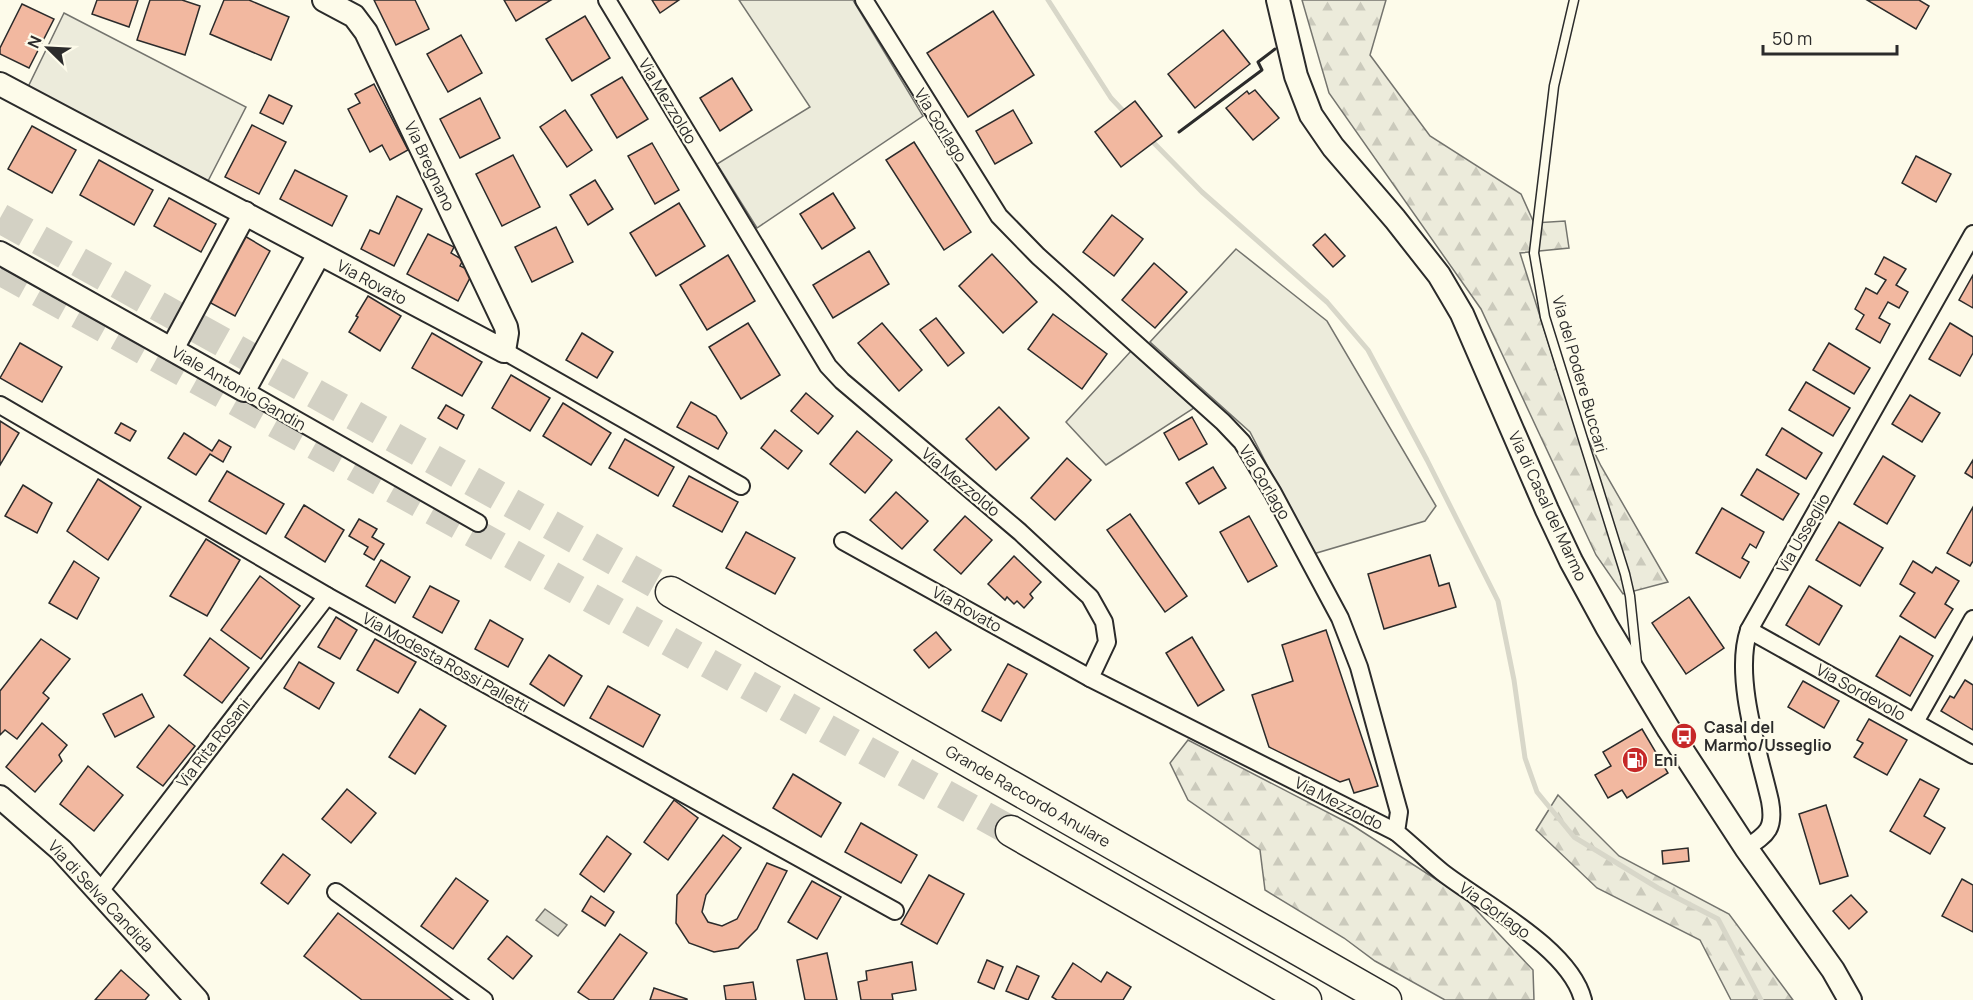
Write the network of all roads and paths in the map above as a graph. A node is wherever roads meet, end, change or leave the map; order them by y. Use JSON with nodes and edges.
{"nodes":[{"id":1,"x":324,"y":0,"type":"edge"},
{"id":2,"x":607,"y":0,"type":"edge"},
{"id":3,"x":864,"y":0,"type":"edge"},
{"id":4,"x":1278,"y":0,"type":"edge"},
{"id":5,"x":1574,"y":0,"type":"edge"},
{"id":6,"x":0,"y":84,"type":"edge"},
{"id":7,"x":245,"y":213,"type":"junction"},
{"id":8,"x":1973,"y":234,"type":"edge"},
{"id":9,"x":0,"y":253,"type":"edge"},
{"id":10,"x":319,"y":254,"type":"junction"},
{"id":11,"x":172,"y":349,"type":"junction"},
{"id":12,"x":504,"y":351,"type":"junction"},
{"id":13,"x":244,"y":390,"type":"junction"},
{"id":14,"x":0,"y":405,"type":"edge"},
{"id":15,"x":741,"y":486,"type":"dead end"},
{"id":16,"x":478,"y":523,"type":"dead end"},
{"id":17,"x":843,"y":541,"type":"dead end"},
{"id":18,"x":671,"y":592,"type":"tunnel mouth"},
{"id":19,"x":327,"y":596,"type":"junction"},
{"id":20,"x":1973,"y":619,"type":"edge"},
{"id":21,"x":1749,"y":630,"type":"junction"},
{"id":22,"x":1090,"y":678,"type":"junction"},
{"id":23,"x":1640,"y":683,"type":"junction"},
{"id":24,"x":1916,"y":722,"type":"junction"},
{"id":25,"x":1973,"y":755,"type":"edge"},
{"id":26,"x":0,"y":797,"type":"edge"},
{"id":27,"x":1011,"y":831,"type":"tunnel mouth"},
{"id":28,"x":1396,"y":832,"type":"junction"},
{"id":29,"x":1746,"y":848,"type":"junction"},
{"id":30,"x":100,"y":891,"type":"junction"},
{"id":31,"x":336,"y":892,"type":"dead end"},
{"id":32,"x":895,"y":912,"type":"dead end"},
{"id":33,"x":197,"y":1000,"type":"edge"},
{"id":34,"x":484,"y":1000,"type":"edge"},
{"id":35,"x":1306,"y":1000,"type":"edge"},
{"id":36,"x":1386,"y":1000,"type":"edge"},
{"id":37,"x":1583,"y":1000,"type":"edge"},
{"id":38,"x":1850,"y":1000,"type":"edge"}],
"edges":[{"from":1,"to":12,"type":"street","name":"Via Bregnano"},
{"from":2,"to":22,"type":"street","name":"Via Mezzoldo"},
{"from":3,"to":28,"type":"street","name":"Via Gorlago"},
{"from":4,"to":23,"type":"street","name":"Via di Casal del Marmo"},
{"from":5,"to":23,"type":"lane","name":"Via del Podere Buccari"},
{"from":6,"to":7,"type":"street","name":"Via Rovato"},
{"from":7,"to":10,"type":"street","name":"Via Rovato"},
{"from":7,"to":11,"type":"street"},
{"from":8,"to":21,"type":"street","name":"Via Usseglio"},
{"from":9,"to":11,"type":"street","name":"Viale Antonio Gandin"},
{"from":10,"to":12,"type":"street","name":"Via Rovato"},
{"from":10,"to":13,"type":"street"},
{"from":11,"to":13,"type":"street","name":"Viale Antonio Gandin"},
{"from":12,"to":15,"type":"street","name":"Via Rovato"},
{"from":13,"to":16,"type":"street","name":"Viale Antonio Gandin"},
{"from":14,"to":19,"type":"street","name":"Via Modesta Rossi Palletti"},
{"from":17,"to":22,"type":"street","name":"Via Rovato"},
{"from":18,"to":36,"type":"highway","name":"Grande Raccordo Anulare"},
{"from":19,"to":30,"type":"street","name":"Via Rita Rosani"},
{"from":19,"to":32,"type":"street","name":"Via Modesta Rossi Palletti"},
{"from":20,"to":24,"type":"street"},
{"from":21,"to":24,"type":"street","name":"Via Sordevolo"},
{"from":21,"to":29,"type":"street","name":"Via Usseglio"},
{"from":22,"to":28,"type":"street","name":"Via Mezzoldo"},
{"from":23,"to":29,"type":"street","name":"Via di Casal del Marmo"},
{"from":24,"to":25,"type":"street","name":"Via Sordevolo"},
{"from":26,"to":30,"type":"street","name":"Via di Selva Candida"},
{"from":27,"to":35,"type":"highway"},
{"from":28,"to":37,"type":"street","name":"Via Gorlago"},
{"from":29,"to":38,"type":"street","name":"Via di Casal del Marmo"},
{"from":30,"to":33,"type":"street","name":"Via di Selva Candida"},
{"from":31,"to":34,"type":"street"}]}
